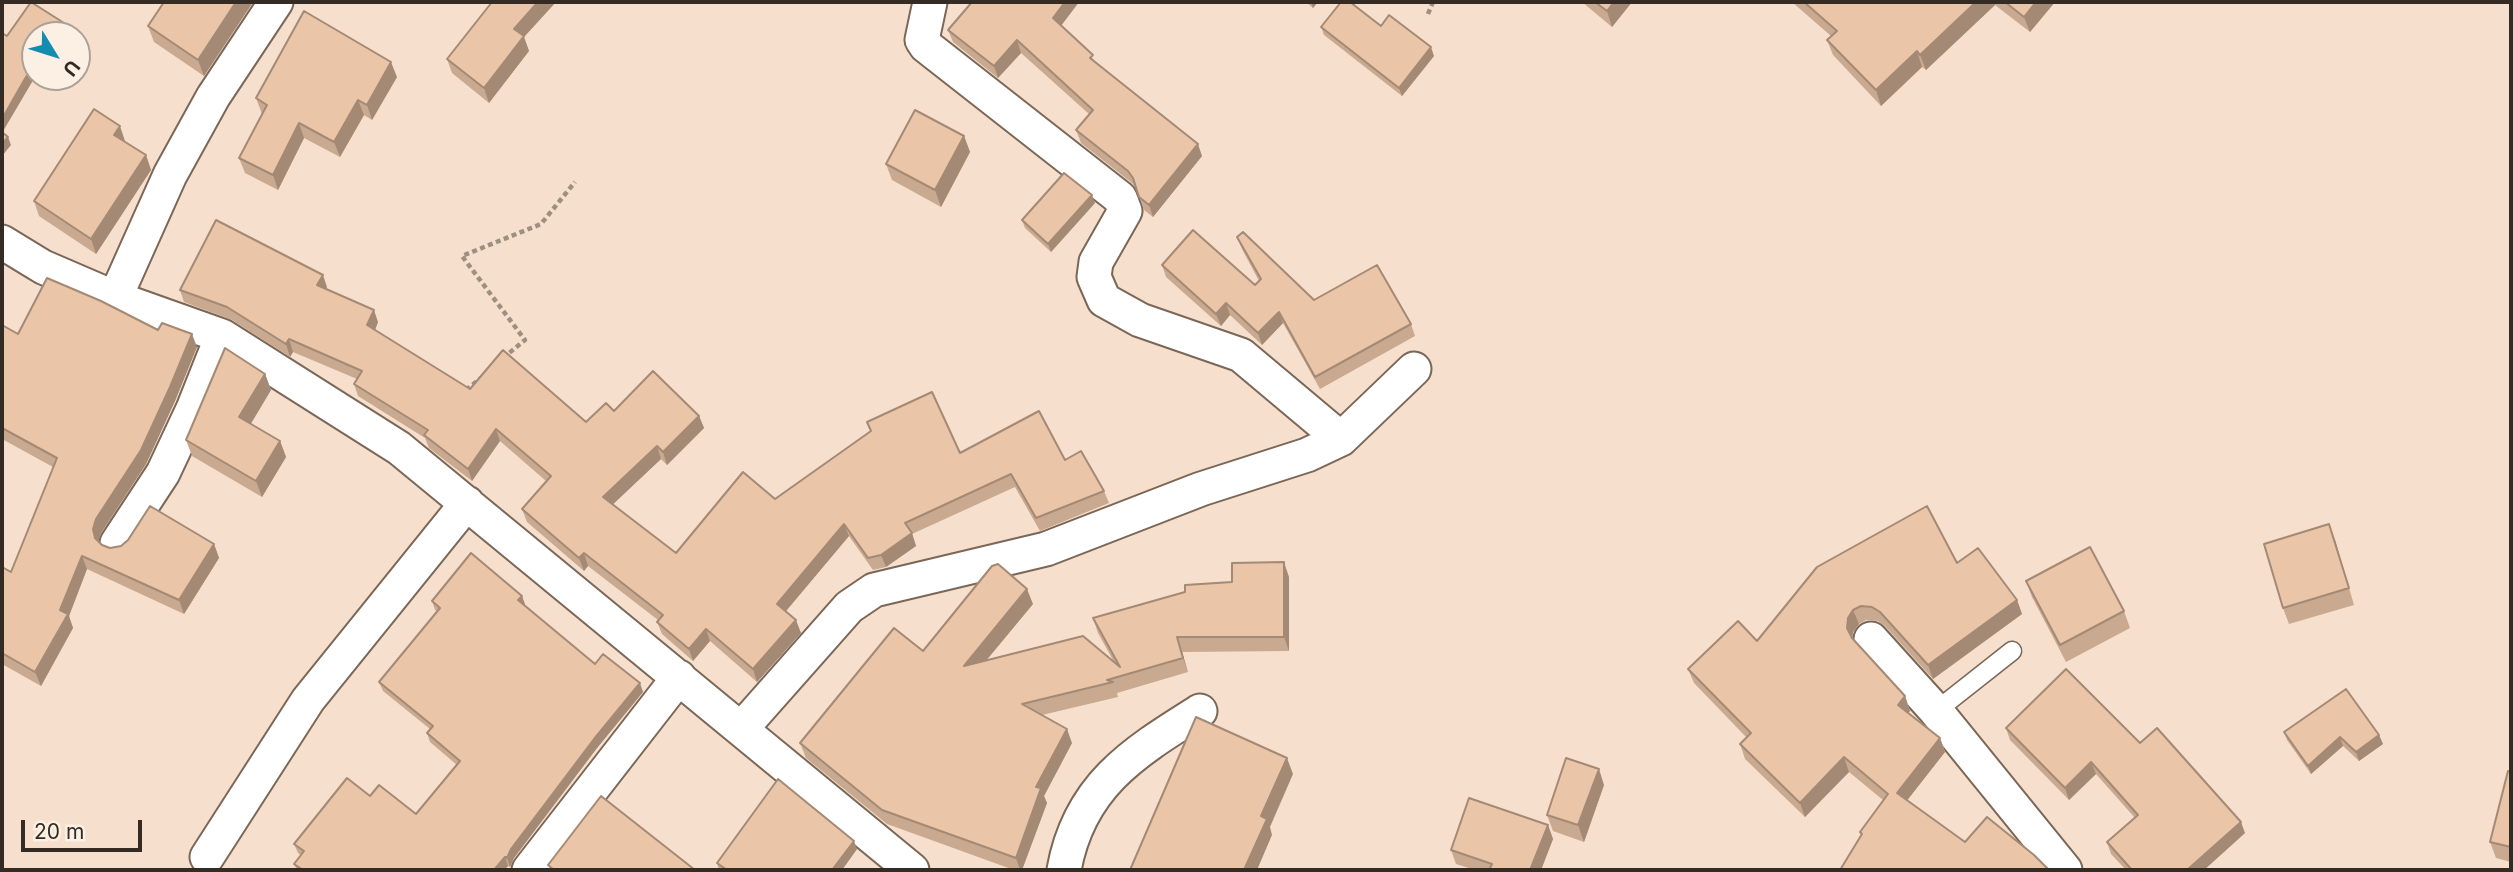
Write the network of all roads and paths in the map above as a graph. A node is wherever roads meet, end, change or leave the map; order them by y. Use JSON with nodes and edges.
{"nodes":[{"id":1,"x":276,"y":2,"type":"edge"},
{"id":2,"x":930,"y":2,"type":"edge"},
{"id":3,"x":1433,"y":2,"type":"edge"},
{"id":4,"x":1428,"y":14,"type":"dead end"},
{"id":5,"x":575,"y":182,"type":"dead end"},
{"id":6,"x":2,"y":242,"type":"edge"},
{"id":7,"x":115,"y":298,"type":"junction"},
{"id":8,"x":222,"y":336,"type":"junction"},
{"id":9,"x":494,"y":367,"type":"edge"},
{"id":10,"x":1414,"y":369,"type":"dead end"},
{"id":11,"x":483,"y":376,"type":"edge"},
{"id":12,"x":462,"y":394,"type":"edge"},
{"id":13,"x":1341,"y":439,"type":"junction"},
{"id":14,"x":467,"y":503,"type":"junction"},
{"id":15,"x":117,"y":543,"type":"dead end"},
{"id":16,"x":1871,"y":639,"type":"dead end"},
{"id":17,"x":2012,"y":651,"type":"dead end"},
{"id":18,"x":679,"y":677,"type":"junction"},
{"id":19,"x":1936,"y":710,"type":"junction"},
{"id":20,"x":1200,"y":711,"type":"dead end"},
{"id":21,"x":742,"y":729,"type":"junction"},
{"id":22,"x":207,"y":857,"type":"dead end"},
{"id":23,"x":897,"y":866,"type":"edge"},
{"id":24,"x":529,"y":870,"type":"edge"},
{"id":25,"x":1064,"y":870,"type":"edge"},
{"id":26,"x":2065,"y":870,"type":"edge"}],
"edges":[{"from":1,"to":7,"type":"street"},
{"from":2,"to":13,"type":"street"},
{"from":3,"to":4,"type":"path"},
{"from":5,"to":9,"type":"path"},
{"from":6,"to":7,"type":"street"},
{"from":7,"to":8,"type":"street"},
{"from":8,"to":14,"type":"street"},
{"from":8,"to":15,"type":"street"},
{"from":10,"to":13,"type":"street"},
{"from":11,"to":12,"type":"path"},
{"from":13,"to":21,"type":"street"},
{"from":14,"to":18,"type":"street"},
{"from":14,"to":22,"type":"street"},
{"from":16,"to":19,"type":"street"},
{"from":17,"to":19,"type":"lane"},
{"from":18,"to":21,"type":"street"},
{"from":18,"to":24,"type":"street"},
{"from":19,"to":26,"type":"street"},
{"from":20,"to":25,"type":"street"},
{"from":21,"to":23,"type":"street"}]}
